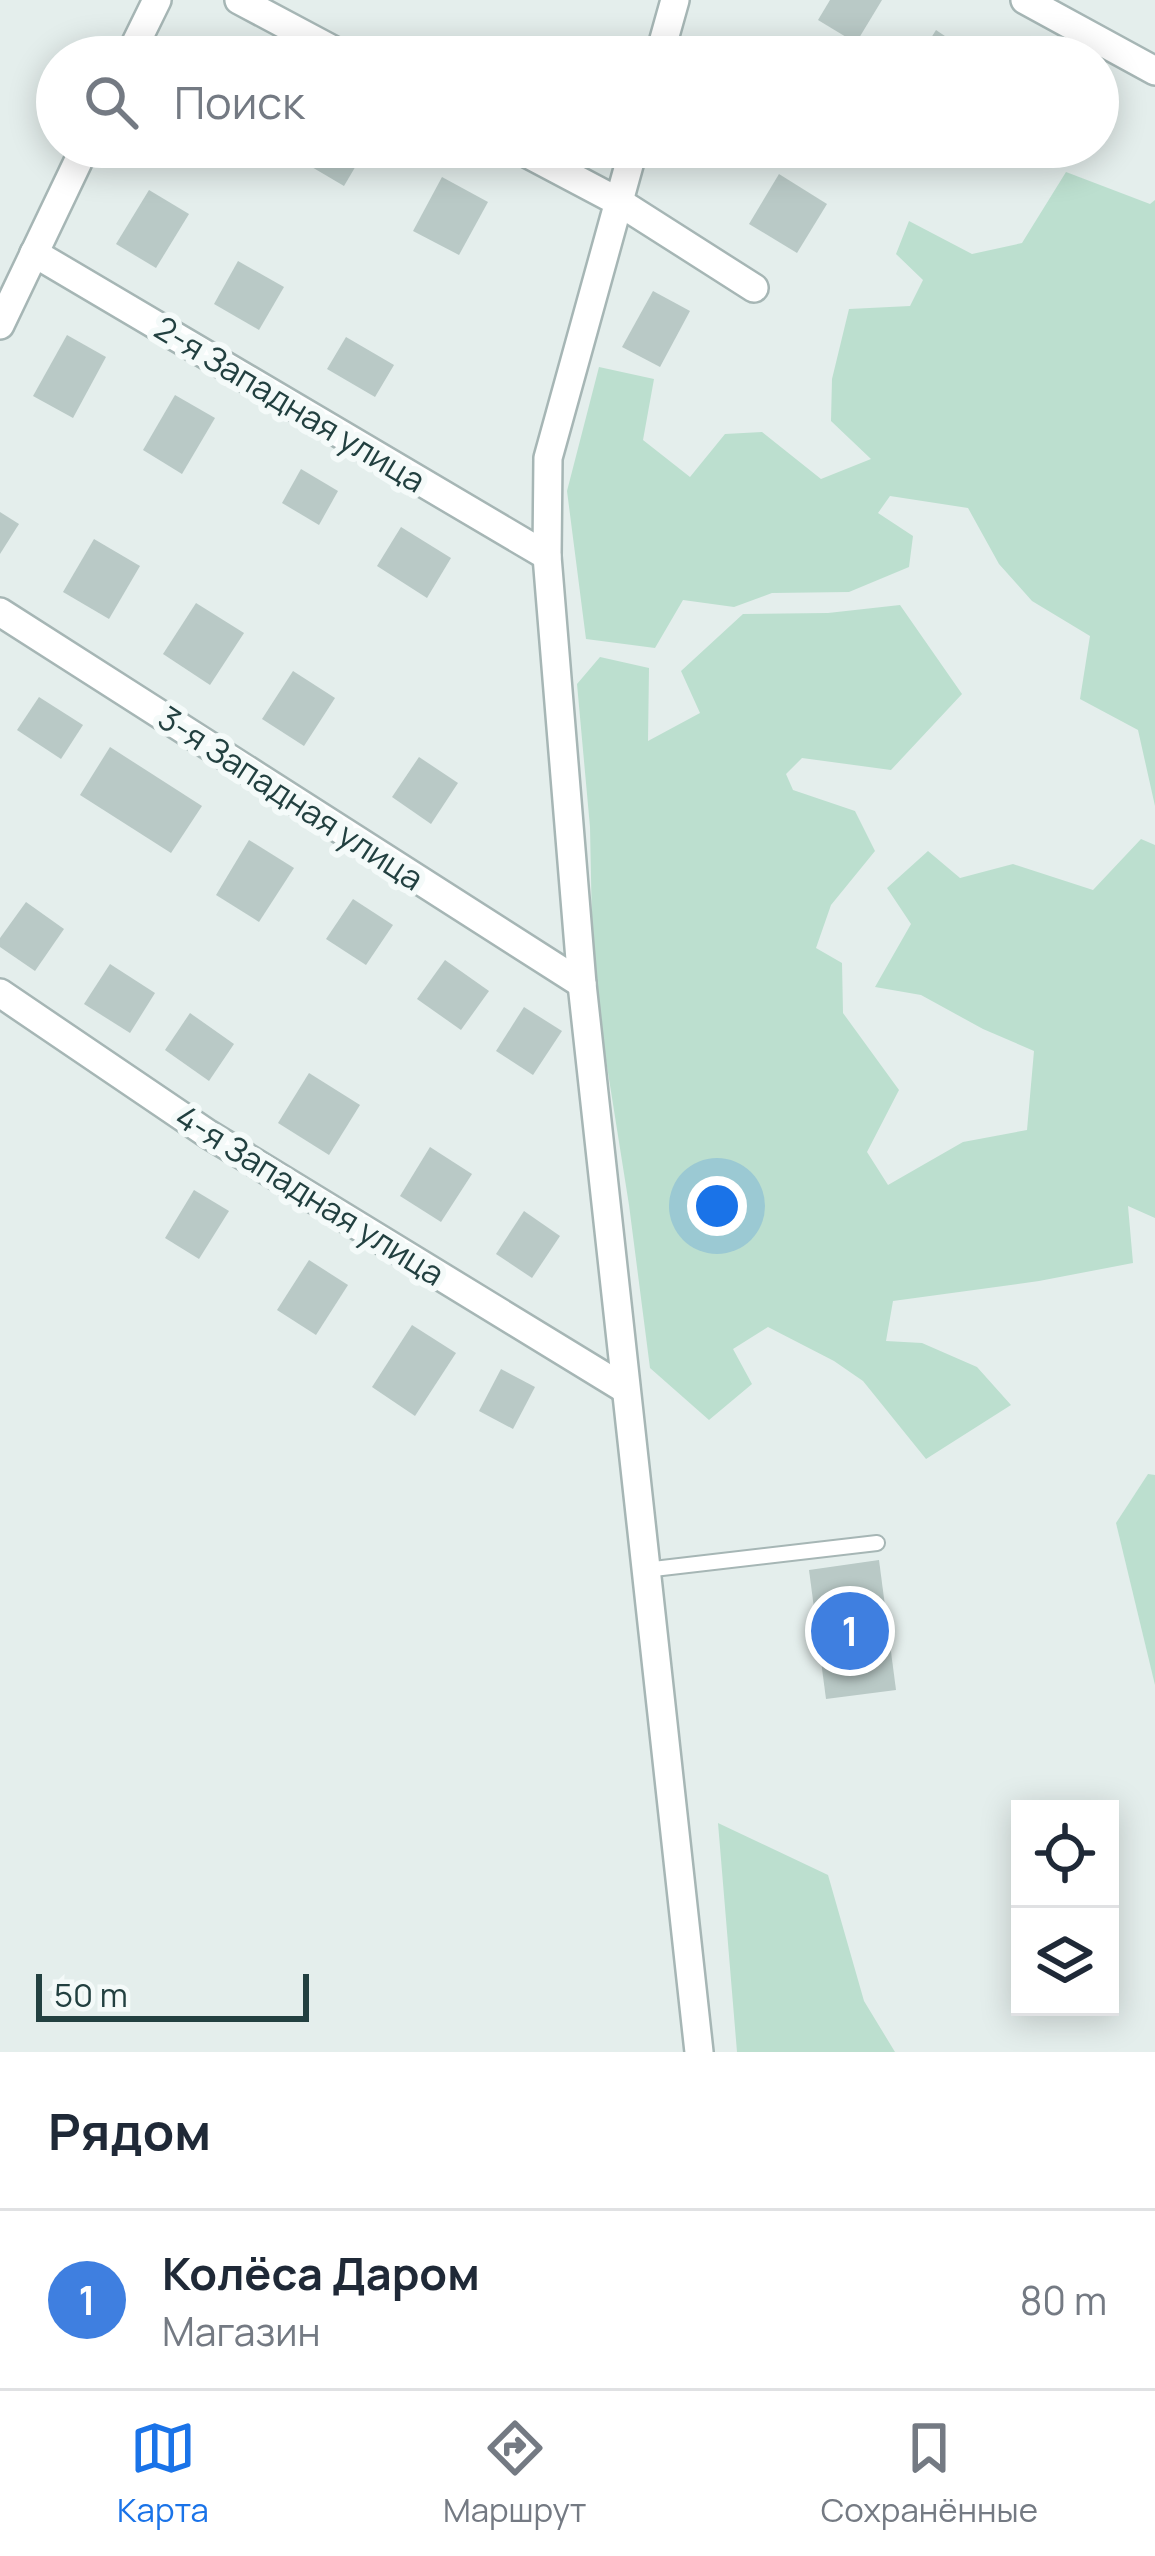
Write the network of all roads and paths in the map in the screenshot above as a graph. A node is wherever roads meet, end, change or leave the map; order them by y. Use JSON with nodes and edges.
{"nodes":[{"id":1,"x":157,"y":0,"type":"edge"},
{"id":2,"x":239,"y":0,"type":"edge"},
{"id":3,"x":675,"y":0,"type":"edge"},
{"id":4,"x":1025,"y":0,"type":"edge"},
{"id":5,"x":139,"y":36,"type":"edge"},
{"id":6,"x":307,"y":36,"type":"edge"},
{"id":7,"x":665,"y":36,"type":"edge"},
{"id":8,"x":1091,"y":36,"type":"edge"},
{"id":9,"x":1119,"y":51,"type":"edge"},
{"id":10,"x":1155,"y":71,"type":"edge"},
{"id":11,"x":76,"y":168,"type":"edge"},
{"id":12,"x":555,"y":168,"type":"edge"},
{"id":13,"x":628,"y":168,"type":"edge"},
{"id":14,"x":619,"y":202,"type":"junction"},
{"id":15,"x":34,"y":253,"type":"junction"},
{"id":16,"x":754,"y":288,"type":"dead end"},
{"id":17,"x":0,"y":325,"type":"edge"},
{"id":18,"x":547,"y":556,"type":"junction"},
{"id":19,"x":0,"y":612,"type":"edge"},
{"id":20,"x":582,"y":984,"type":"junction"},
{"id":21,"x":0,"y":993,"type":"edge"},
{"id":22,"x":625,"y":1389,"type":"junction"},
{"id":23,"x":877,"y":1543,"type":"dead end"},
{"id":24,"x":645,"y":1570,"type":"junction"},
{"id":25,"x":699,"y":2052,"type":"edge"}],
"edges":[{"from":1,"to":5,"type":"street"},
{"from":2,"to":6,"type":"street"},
{"from":3,"to":7,"type":"street"},
{"from":4,"to":8,"type":"street"},
{"from":9,"to":10,"type":"street"},
{"from":11,"to":15,"type":"street"},
{"from":12,"to":14,"type":"street"},
{"from":13,"to":14,"type":"street"},
{"from":14,"to":16,"type":"street"},
{"from":14,"to":18,"type":"street"},
{"from":15,"to":17,"type":"street"},
{"from":15,"to":18,"type":"street","name":"2-я Западная улица"},
{"from":18,"to":20,"type":"street"},
{"from":19,"to":20,"type":"street","name":"3-я Западная улица"},
{"from":20,"to":22,"type":"street"},
{"from":21,"to":22,"type":"street","name":"4-я Западная улица"},
{"from":22,"to":24,"type":"street"},
{"from":23,"to":24,"type":"lane"},
{"from":24,"to":25,"type":"street"}]}
